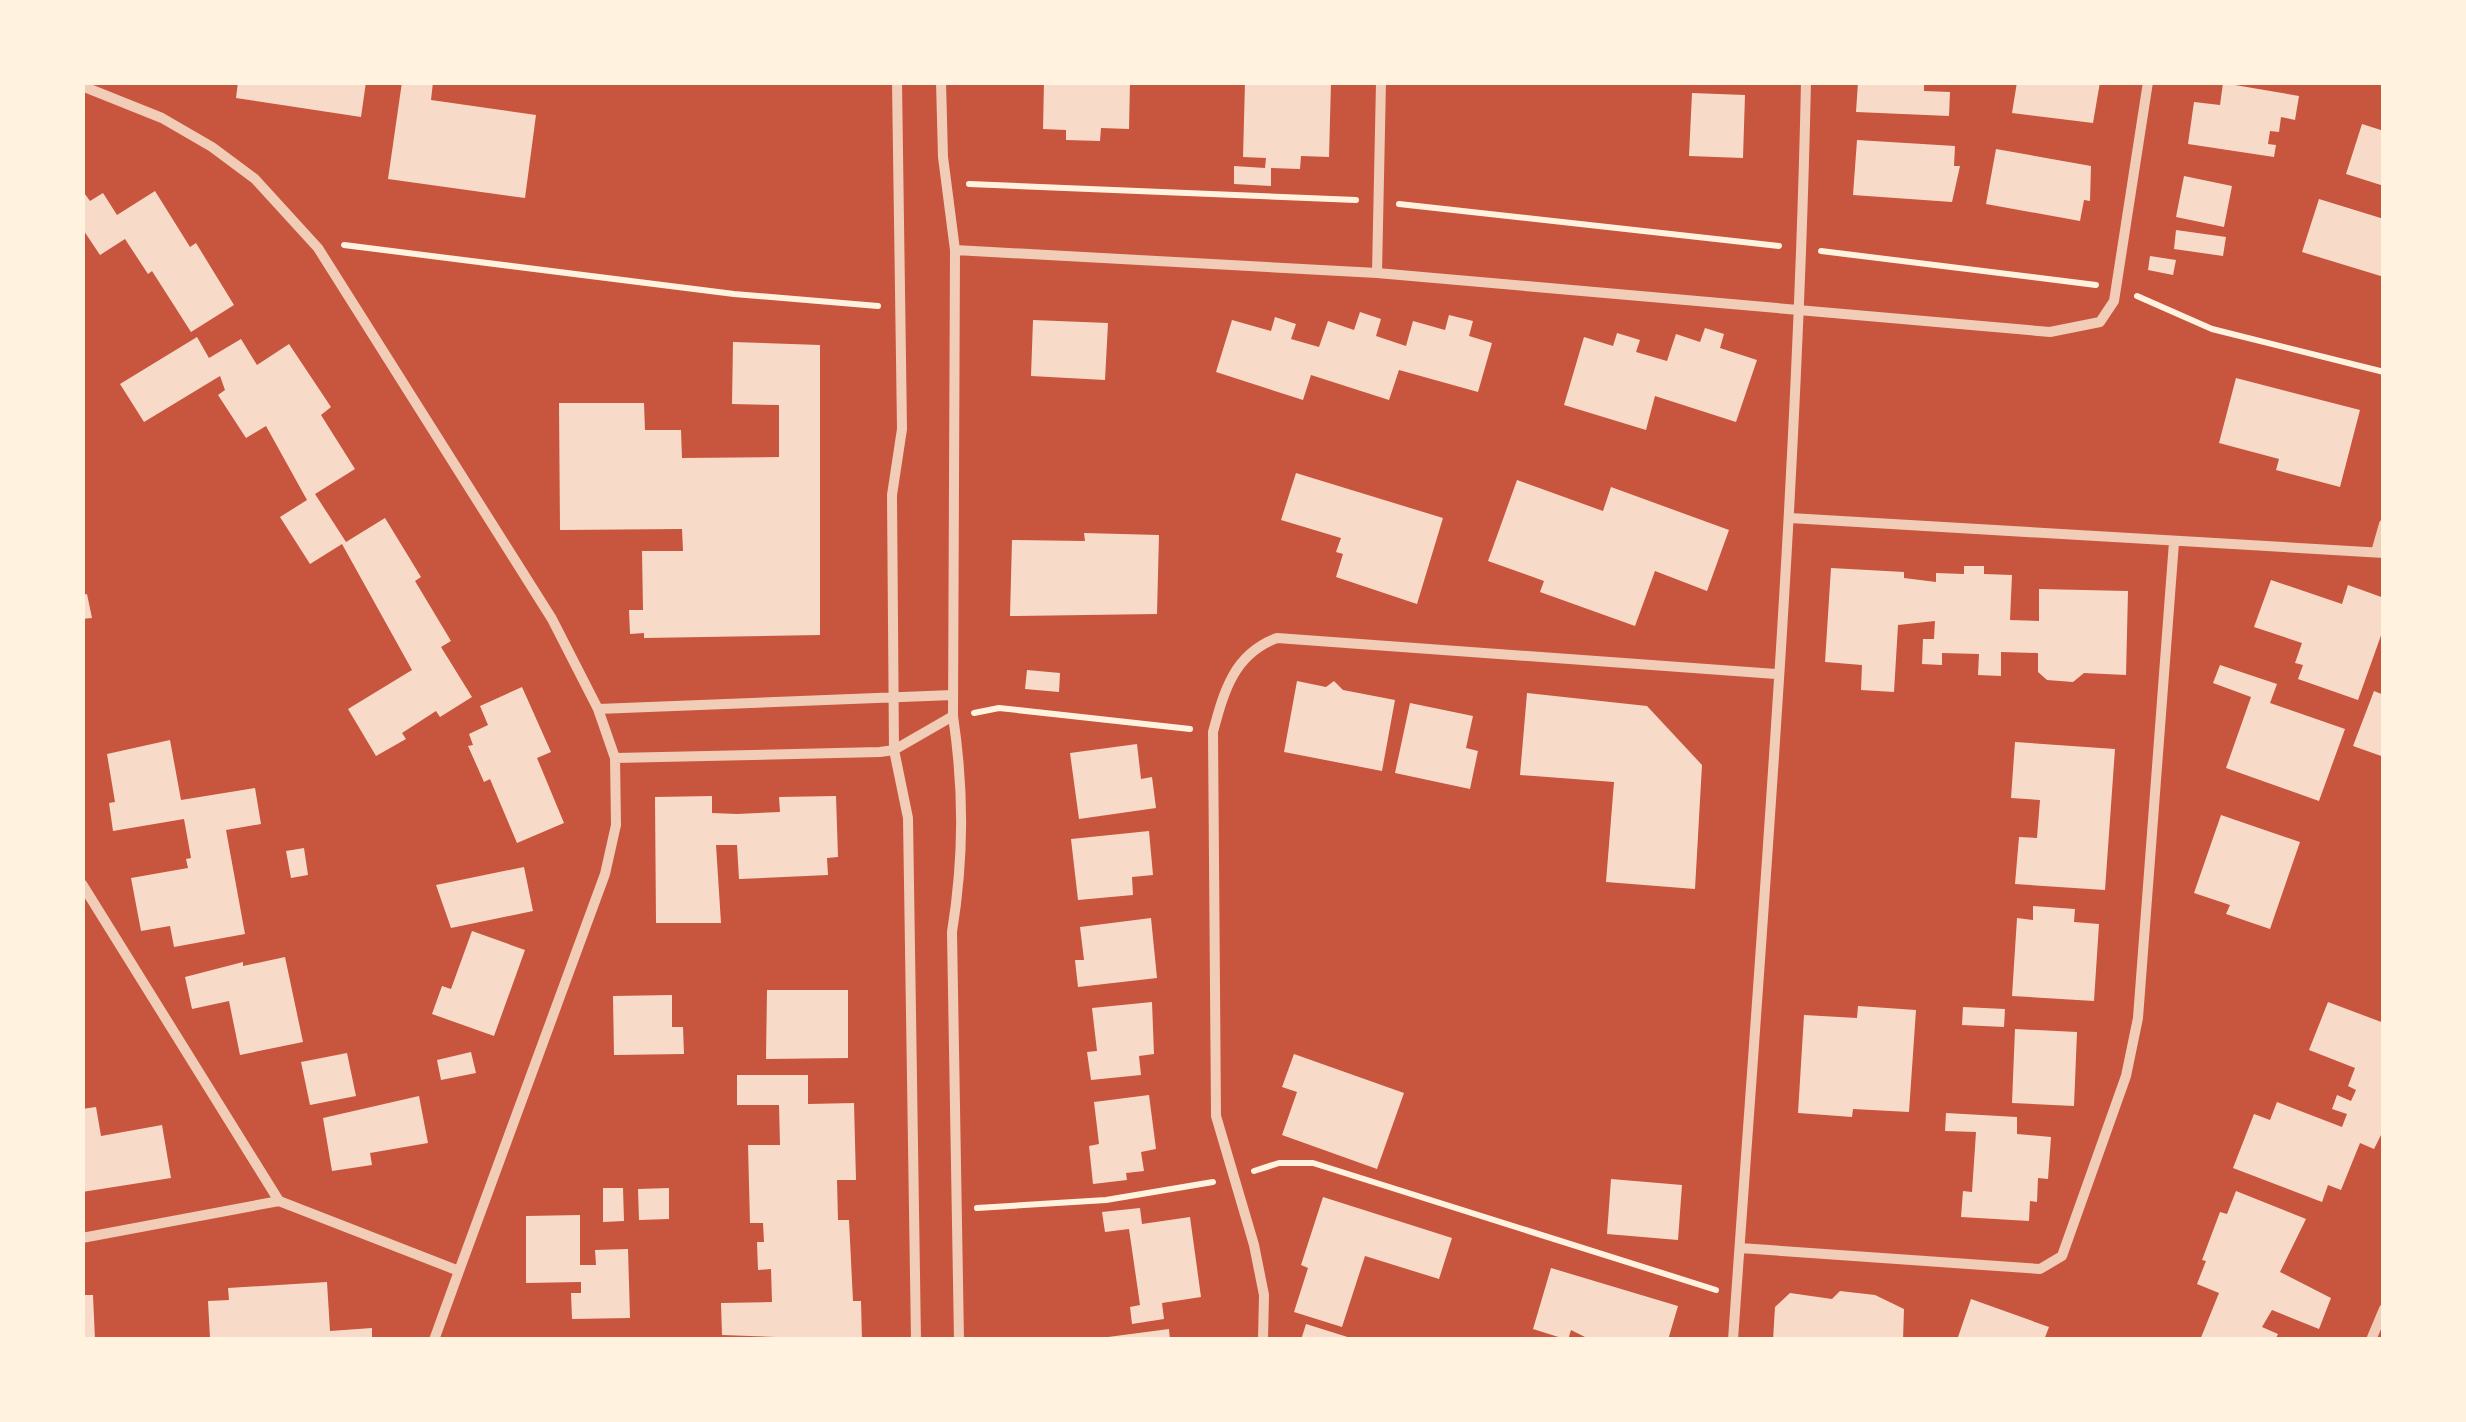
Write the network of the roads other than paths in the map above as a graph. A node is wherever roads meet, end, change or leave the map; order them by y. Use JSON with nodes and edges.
{"nodes":[{"id":1,"x":898,"y":82,"type":"edge"},
{"id":2,"x":942,"y":82,"type":"edge"},
{"id":3,"x":1381,"y":82,"type":"edge"},
{"id":4,"x":1806,"y":82,"type":"edge"},
{"id":5,"x":2148,"y":82,"type":"edge"},
{"id":6,"x":82,"y":86,"type":"edge"},
{"id":7,"x":955,"y":250,"type":"junction"},
{"id":8,"x":1377,"y":274,"type":"junction"},
{"id":9,"x":1802,"y":311,"type":"junction"},
{"id":10,"x":1790,"y":518,"type":"junction"},
{"id":11,"x":2384,"y":524,"type":"edge"},
{"id":12,"x":2174,"y":542,"type":"junction"},
{"id":13,"x":2380,"y":552,"type":"edge"},
{"id":14,"x":1776,"y":674,"type":"junction"},
{"id":15,"x":953,"y":694,"type":"junction"},
{"id":16,"x":895,"y":697,"type":"junction"},
{"id":17,"x":598,"y":709,"type":"junction"},
{"id":18,"x":953,"y":716,"type":"junction"},
{"id":19,"x":894,"y":750,"type":"junction"},
{"id":20,"x":615,"y":758,"type":"junction"},
{"id":21,"x":82,"y":884,"type":"edge"},
{"id":22,"x":279,"y":1201,"type":"junction"},
{"id":23,"x":82,"y":1238,"type":"edge"},
{"id":24,"x":1740,"y":1248,"type":"junction"},
{"id":25,"x":459,"y":1271,"type":"junction"},
{"id":26,"x":2384,"y":1309,"type":"edge"},
{"id":27,"x":434,"y":1340,"type":"edge"},
{"id":28,"x":916,"y":1340,"type":"edge"},
{"id":29,"x":959,"y":1340,"type":"edge"},
{"id":30,"x":1262,"y":1340,"type":"edge"},
{"id":31,"x":1733,"y":1340,"type":"edge"},
{"id":32,"x":2371,"y":1340,"type":"edge"}],
"edges":[{"from":1,"to":16,"type":"street"},
{"from":2,"to":7,"type":"street"},
{"from":3,"to":8,"type":"street"},
{"from":4,"to":9,"type":"street"},
{"from":5,"to":9,"type":"street"},
{"from":6,"to":17,"type":"street"},
{"from":7,"to":8,"type":"street"},
{"from":7,"to":15,"type":"street"},
{"from":8,"to":9,"type":"street"},
{"from":9,"to":10,"type":"street"},
{"from":10,"to":12,"type":"street"},
{"from":10,"to":14,"type":"street"},
{"from":11,"to":13,"type":"street"},
{"from":12,"to":13,"type":"street"},
{"from":12,"to":24,"type":"street"},
{"from":14,"to":24,"type":"street"},
{"from":14,"to":30,"type":"street"},
{"from":15,"to":16,"type":"street"},
{"from":15,"to":18,"type":"street"},
{"from":16,"to":17,"type":"street"},
{"from":16,"to":19,"type":"street"},
{"from":17,"to":20,"type":"street"},
{"from":18,"to":19,"type":"street"},
{"from":18,"to":29,"type":"street"},
{"from":19,"to":20,"type":"street"},
{"from":19,"to":28,"type":"street"},
{"from":20,"to":25,"type":"street"},
{"from":21,"to":22,"type":"street"},
{"from":22,"to":23,"type":"street"},
{"from":22,"to":25,"type":"street"},
{"from":24,"to":31,"type":"street"},
{"from":25,"to":27,"type":"street"},
{"from":26,"to":32,"type":"street"}]}
